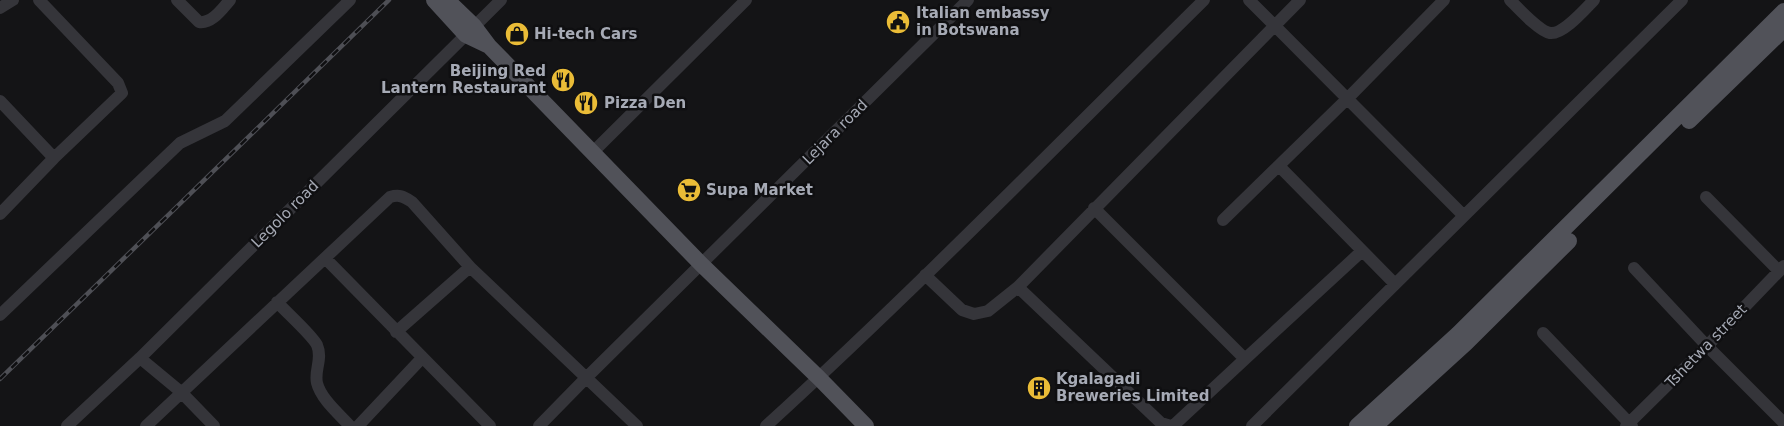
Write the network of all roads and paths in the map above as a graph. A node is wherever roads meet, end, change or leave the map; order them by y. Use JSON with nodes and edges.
{"nodes":[{"id":1,"x":13,"y":0,"type":"edge"},
{"id":2,"x":40,"y":0,"type":"edge"},
{"id":3,"x":177,"y":0,"type":"edge"},
{"id":4,"x":230,"y":0,"type":"edge"},
{"id":5,"x":350,"y":0,"type":"edge"},
{"id":6,"x":434,"y":0,"type":"edge"},
{"id":7,"x":447,"y":0,"type":"edge"},
{"id":8,"x":502,"y":0,"type":"edge"},
{"id":9,"x":746,"y":0,"type":"edge"},
{"id":10,"x":968,"y":0,"type":"edge"},
{"id":11,"x":1204,"y":0,"type":"edge"},
{"id":12,"x":1249,"y":0,"type":"edge"},
{"id":13,"x":1300,"y":0,"type":"edge"},
{"id":14,"x":1444,"y":0,"type":"edge"},
{"id":15,"x":1510,"y":0,"type":"edge"},
{"id":16,"x":1594,"y":0,"type":"edge"},
{"id":17,"x":1682,"y":0,"type":"edge"},
{"id":18,"x":0,"y":8,"type":"edge"},
{"id":19,"x":1784,"y":11,"type":"edge"},
{"id":20,"x":1273,"y":25,"type":"junction"},
{"id":21,"x":1784,"y":29,"type":"edge"},
{"id":22,"x":470,"y":30,"type":"junction"},
{"id":23,"x":1348,"y":98,"type":"junction"},
{"id":24,"x":0,"y":101,"type":"edge"},
{"id":25,"x":592,"y":153,"type":"junction"},
{"id":26,"x":54,"y":158,"type":"junction"},
{"id":27,"x":1279,"y":166,"type":"junction"},
{"id":28,"x":1706,"y":197,"type":"dead end"},
{"id":29,"x":1094,"y":208,"type":"junction"},
{"id":30,"x":0,"y":214,"type":"edge"},
{"id":31,"x":1464,"y":216,"type":"junction"},
{"id":32,"x":1223,"y":220,"type":"dead end"},
{"id":33,"x":1362,"y":251,"type":"junction"},
{"id":34,"x":325,"y":258,"type":"junction"},
{"id":35,"x":701,"y":264,"type":"junction"},
{"id":36,"x":470,"y":267,"type":"junction"},
{"id":37,"x":1634,"y":268,"type":"dead end"},
{"id":38,"x":1781,"y":268,"type":"edge"},
{"id":39,"x":925,"y":275,"type":"junction"},
{"id":40,"x":1395,"y":284,"type":"junction"},
{"id":41,"x":1018,"y":287,"type":"junction"},
{"id":42,"x":277,"y":302,"type":"junction"},
{"id":43,"x":0,"y":315,"type":"edge"},
{"id":44,"x":396,"y":332,"type":"junction"},
{"id":45,"x":1543,"y":333,"type":"dead end"},
{"id":46,"x":1707,"y":346,"type":"junction"},
{"id":47,"x":140,"y":358,"type":"junction"},
{"id":48,"x":422,"y":358,"type":"junction"},
{"id":49,"x":1245,"y":359,"type":"junction"},
{"id":50,"x":587,"y":377,"type":"junction"},
{"id":51,"x":819,"y":378,"type":"junction"},
{"id":52,"x":181,"y":392,"type":"junction"},
{"id":53,"x":1784,"y":423,"type":"edge"},
{"id":54,"x":1629,"y":425,"type":"edge"},
{"id":55,"x":67,"y":426,"type":"edge"},
{"id":56,"x":146,"y":426,"type":"edge"},
{"id":57,"x":214,"y":426,"type":"edge"},
{"id":58,"x":350,"y":426,"type":"edge"},
{"id":59,"x":358,"y":426,"type":"edge"},
{"id":60,"x":490,"y":426,"type":"edge"},
{"id":61,"x":539,"y":426,"type":"edge"},
{"id":62,"x":637,"y":426,"type":"edge"},
{"id":63,"x":766,"y":426,"type":"edge"},
{"id":64,"x":866,"y":426,"type":"edge"},
{"id":65,"x":1172,"y":426,"type":"edge"},
{"id":66,"x":1252,"y":426,"type":"edge"},
{"id":67,"x":1357,"y":426,"type":"edge"},
{"id":68,"x":1375,"y":426,"type":"edge"}],
"edges":[{"from":1,"to":18,"type":"street"},
{"from":2,"to":26,"type":"street"},
{"from":3,"to":4,"type":"street"},
{"from":5,"to":43,"type":"street"},
{"from":6,"to":22,"type":"main road"},
{"from":7,"to":22,"type":"main road"},
{"from":8,"to":22,"type":"street","name":"Legolo road"},
{"from":9,"to":25,"type":"street"},
{"from":10,"to":35,"type":"street","name":"Lejara road"},
{"from":11,"to":39,"type":"street"},
{"from":12,"to":20,"type":"street"},
{"from":13,"to":20,"type":"street"},
{"from":14,"to":23,"type":"street"},
{"from":15,"to":16,"type":"street"},
{"from":17,"to":31,"type":"street"},
{"from":19,"to":67,"type":"main road"},
{"from":20,"to":23,"type":"street"},
{"from":20,"to":29,"type":"street"},
{"from":21,"to":68,"type":"main road"},
{"from":22,"to":25,"type":"main road"},
{"from":22,"to":47,"type":"street","name":"Legolo road"},
{"from":23,"to":27,"type":"street"},
{"from":23,"to":31,"type":"street"},
{"from":24,"to":26,"type":"street"},
{"from":25,"to":35,"type":"main road"},
{"from":26,"to":30,"type":"street"},
{"from":27,"to":32,"type":"street"},
{"from":27,"to":33,"type":"street"},
{"from":28,"to":38,"type":"street"},
{"from":29,"to":41,"type":"street"},
{"from":29,"to":49,"type":"street"},
{"from":31,"to":40,"type":"street"},
{"from":33,"to":40,"type":"street"},
{"from":33,"to":49,"type":"street"},
{"from":34,"to":36,"type":"street"},
{"from":34,"to":42,"type":"street"},
{"from":34,"to":44,"type":"street"},
{"from":35,"to":50,"type":"street","name":"Lejara road"},
{"from":35,"to":51,"type":"main road"},
{"from":36,"to":44,"type":"street"},
{"from":36,"to":50,"type":"street"},
{"from":37,"to":46,"type":"street"},
{"from":38,"to":46,"type":"street","name":"Tshetwa street"},
{"from":39,"to":41,"type":"street"},
{"from":39,"to":51,"type":"street"},
{"from":40,"to":66,"type":"street"},
{"from":41,"to":65,"type":"street"},
{"from":42,"to":52,"type":"street"},
{"from":42,"to":58,"type":"street"},
{"from":44,"to":48,"type":"street"},
{"from":45,"to":54,"type":"street"},
{"from":46,"to":53,"type":"street"},
{"from":46,"to":54,"type":"street","name":"Tshetwa street"},
{"from":47,"to":52,"type":"street"},
{"from":47,"to":55,"type":"street","name":"Legolo road"},
{"from":48,"to":59,"type":"street"},
{"from":48,"to":60,"type":"street"},
{"from":49,"to":65,"type":"street"},
{"from":50,"to":61,"type":"street","name":"Lejara road"},
{"from":50,"to":62,"type":"street"},
{"from":51,"to":63,"type":"street"},
{"from":51,"to":64,"type":"main road"},
{"from":52,"to":56,"type":"street"},
{"from":52,"to":57,"type":"street"}]}
